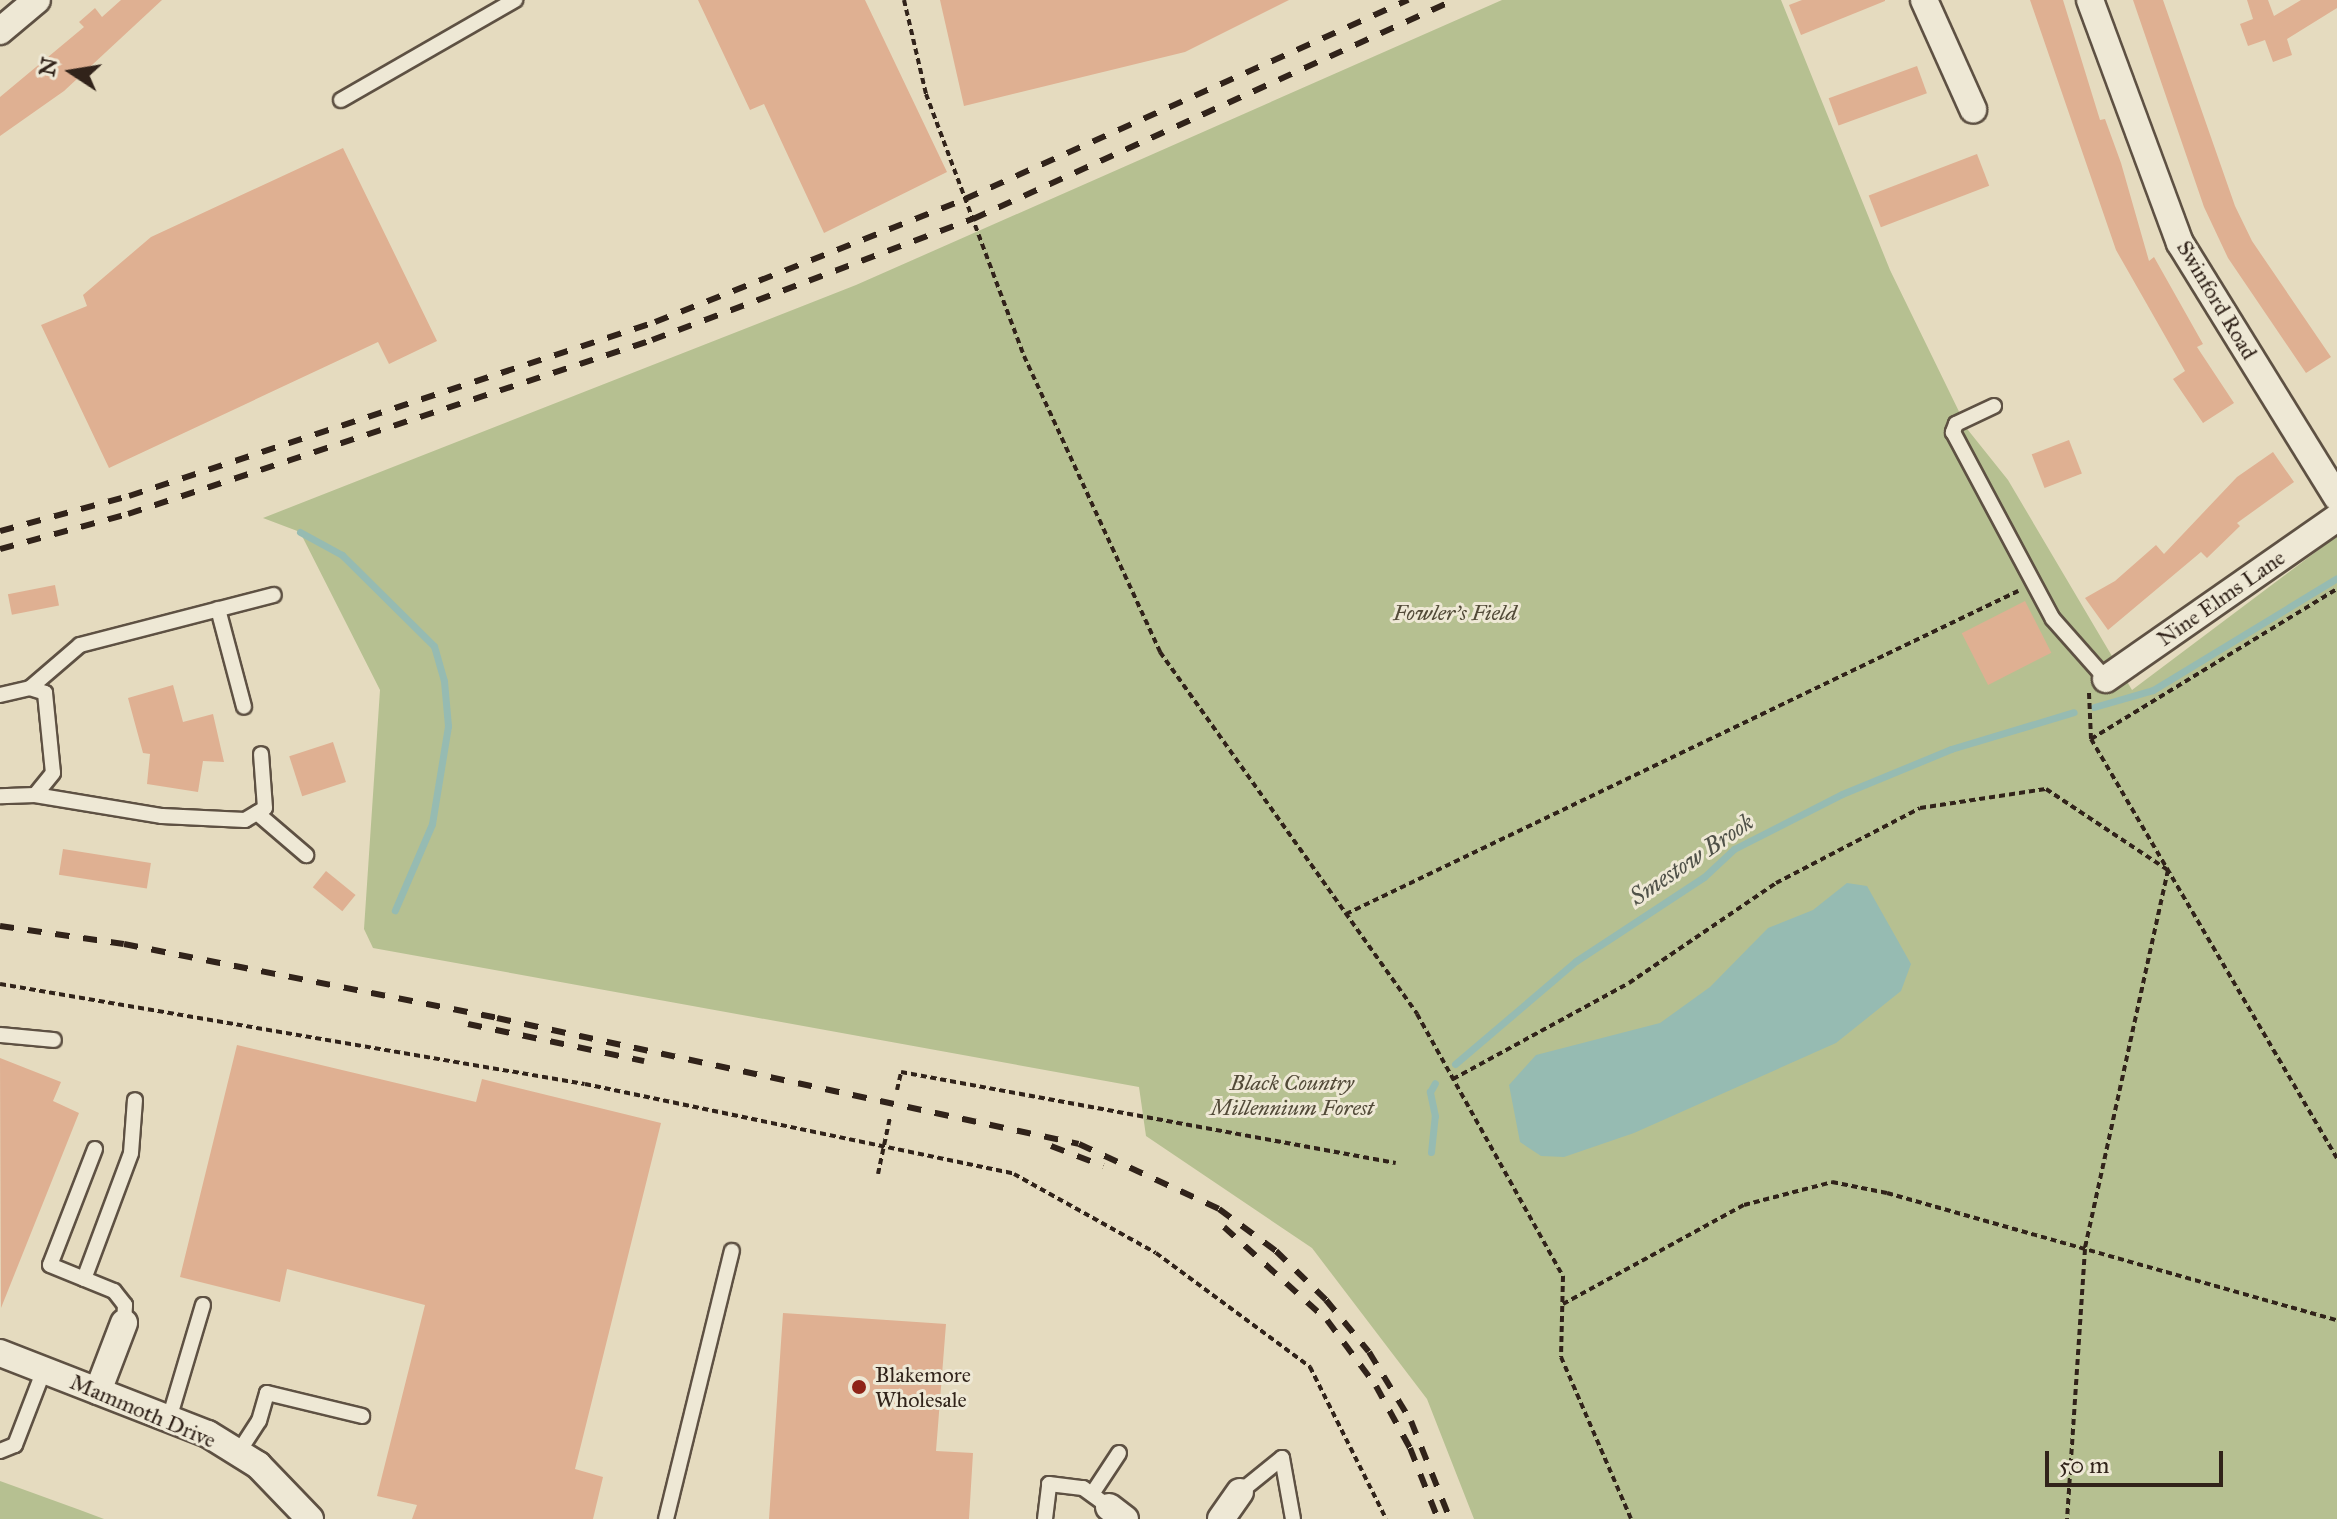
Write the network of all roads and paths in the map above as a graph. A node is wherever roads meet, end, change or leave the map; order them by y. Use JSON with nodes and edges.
{"nodes":[{"id":1,"x":37,"y":0,"type":"edge"},
{"id":2,"x":515,"y":0,"type":"edge"},
{"id":3,"x":904,"y":0,"type":"edge"},
{"id":4,"x":2090,"y":0,"type":"edge"},
{"id":5,"x":1925,"y":2,"type":"edge"},
{"id":6,"x":0,"y":31,"type":"edge"},
{"id":7,"x":341,"y":100,"type":"dead end"},
{"id":8,"x":1973,"y":109,"type":"dead end"},
{"id":9,"x":1994,"y":406,"type":"dead end"},
{"id":10,"x":2337,"y":497,"type":"edge"},
{"id":11,"x":2337,"y":518,"type":"edge"},
{"id":12,"x":2034,"y":583,"type":"junction"},
{"id":13,"x":2337,"y":589,"type":"edge"},
{"id":14,"x":274,"y":595,"type":"dead end"},
{"id":15,"x":218,"y":609,"type":"junction"},
{"id":16,"x":2106,"y":679,"type":"junction"},
{"id":17,"x":30,"y":688,"type":"junction"},
{"id":18,"x":0,"y":695,"type":"edge"},
{"id":19,"x":244,"y":707,"type":"dead end"},
{"id":20,"x":2091,"y":739,"type":"junction"},
{"id":21,"x":261,"y":754,"type":"dead end"},
{"id":22,"x":35,"y":795,"type":"junction"},
{"id":23,"x":0,"y":796,"type":"edge"},
{"id":24,"x":257,"y":813,"type":"junction"},
{"id":25,"x":306,"y":855,"type":"dead end"},
{"id":26,"x":2168,"y":870,"type":"junction"},
{"id":27,"x":1346,"y":914,"type":"junction"},
{"id":28,"x":0,"y":984,"type":"edge"},
{"id":29,"x":0,"y":1035,"type":"edge"},
{"id":30,"x":54,"y":1040,"type":"dead end"},
{"id":31,"x":1453,"y":1079,"type":"junction"},
{"id":32,"x":897,"y":1090,"type":"dead end"},
{"id":33,"x":135,"y":1100,"type":"dead end"},
{"id":34,"x":890,"y":1117,"type":"dead end"},
{"id":35,"x":884,"y":1144,"type":"junction"},
{"id":36,"x":95,"y":1149,"type":"dead end"},
{"id":37,"x":2337,"y":1158,"type":"edge"},
{"id":38,"x":1396,"y":1163,"type":"dead end"},
{"id":39,"x":878,"y":1174,"type":"dead end"},
{"id":40,"x":2085,"y":1249,"type":"junction"},
{"id":41,"x":732,"y":1251,"type":"dead end"},
{"id":42,"x":84,"y":1279,"type":"junction"},
{"id":43,"x":203,"y":1305,"type":"dead end"},
{"id":44,"x":1562,"y":1306,"type":"junction"},
{"id":45,"x":2337,"y":1320,"type":"edge"},
{"id":46,"x":124,"y":1323,"type":"joint"},
{"id":47,"x":0,"y":1353,"type":"edge"},
{"id":48,"x":44,"y":1370,"type":"junction"},
{"id":49,"x":98,"y":1391,"type":"junction"},
{"id":50,"x":362,"y":1416,"type":"dead end"},
{"id":51,"x":169,"y":1419,"type":"junction"},
{"id":52,"x":0,"y":1451,"type":"edge"},
{"id":53,"x":238,"y":1453,"type":"junction"},
{"id":54,"x":1119,"y":1453,"type":"dead end"},
{"id":55,"x":1240,"y":1492,"type":"joint"},
{"id":56,"x":1109,"y":1507,"type":"edge"},
{"id":57,"x":310,"y":1519,"type":"edge"},
{"id":58,"x":666,"y":1519,"type":"edge"},
{"id":59,"x":1045,"y":1519,"type":"edge"},
{"id":60,"x":1221,"y":1519,"type":"edge"},
{"id":61,"x":1293,"y":1519,"type":"edge"},
{"id":62,"x":1386,"y":1519,"type":"edge"},
{"id":63,"x":1631,"y":1519,"type":"edge"},
{"id":64,"x":2067,"y":1519,"type":"edge"}],
"edges":[{"from":1,"to":6,"type":"street"},
{"from":2,"to":7,"type":"lane"},
{"from":3,"to":27,"type":"path"},
{"from":4,"to":10,"type":"street","name":"Swinford Road"},
{"from":5,"to":8,"type":"street"},
{"from":9,"to":12,"type":"lane"},
{"from":11,"to":16,"type":"street","name":"Nine Elms Lane"},
{"from":12,"to":16,"type":"lane"},
{"from":12,"to":27,"type":"path"},
{"from":13,"to":20,"type":"path"},
{"from":14,"to":15,"type":"lane"},
{"from":15,"to":17,"type":"lane"},
{"from":15,"to":19,"type":"lane"},
{"from":16,"to":20,"type":"path"},
{"from":17,"to":18,"type":"lane"},
{"from":17,"to":22,"type":"lane"},
{"from":20,"to":26,"type":"path"},
{"from":21,"to":24,"type":"lane"},
{"from":22,"to":23,"type":"lane"},
{"from":22,"to":24,"type":"lane"},
{"from":24,"to":25,"type":"lane"},
{"from":26,"to":31,"type":"path"},
{"from":26,"to":37,"type":"path"},
{"from":26,"to":40,"type":"path"},
{"from":27,"to":31,"type":"path"},
{"from":28,"to":35,"type":"path"},
{"from":29,"to":30,"type":"lane"},
{"from":31,"to":44,"type":"path"},
{"from":32,"to":38,"type":"path"},
{"from":33,"to":42,"type":"lane"},
{"from":34,"to":35,"type":"path"},
{"from":35,"to":39,"type":"path"},
{"from":35,"to":62,"type":"path"},
{"from":36,"to":42,"type":"lane"},
{"from":40,"to":44,"type":"path"},
{"from":40,"to":45,"type":"path"},
{"from":40,"to":64,"type":"path"},
{"from":41,"to":58,"type":"lane"},
{"from":42,"to":46,"type":"lane"},
{"from":43,"to":51,"type":"lane"},
{"from":44,"to":63,"type":"path"},
{"from":46,"to":49,"type":"street"},
{"from":47,"to":48,"type":"street","name":"Mammoth Drive"},
{"from":48,"to":49,"type":"street","name":"Mammoth Drive"},
{"from":48,"to":52,"type":"lane"},
{"from":49,"to":51,"type":"street","name":"Mammoth Drive"},
{"from":50,"to":53,"type":"lane"},
{"from":51,"to":53,"type":"street","name":"Mammoth Drive"},
{"from":53,"to":57,"type":"street","name":"Mammoth Drive"},
{"from":54,"to":56,"type":"lane"},
{"from":55,"to":60,"type":"street"},
{"from":55,"to":61,"type":"lane"},
{"from":56,"to":59,"type":"lane"}]}
